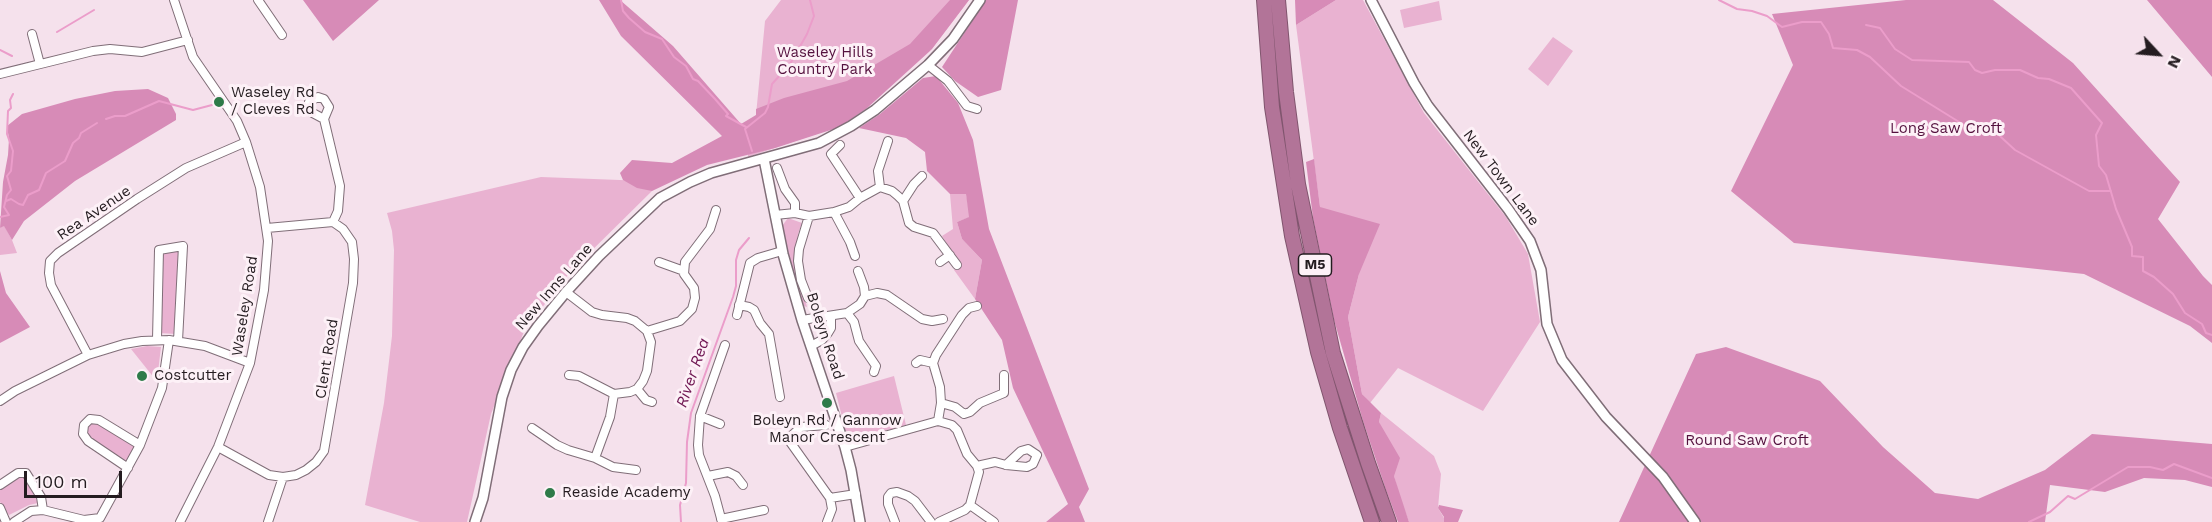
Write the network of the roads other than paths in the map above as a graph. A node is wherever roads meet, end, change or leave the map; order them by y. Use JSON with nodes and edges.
{"nodes":[{"id":1,"x":174,"y":0,"type":"edge"},
{"id":2,"x":258,"y":0,"type":"edge"},
{"id":3,"x":980,"y":0,"type":"edge"},
{"id":4,"x":1264,"y":0,"type":"edge"},
{"id":5,"x":1278,"y":0,"type":"edge"},
{"id":6,"x":1371,"y":0,"type":"edge"},
{"id":7,"x":32,"y":34,"type":"dead end"},
{"id":8,"x":282,"y":35,"type":"dead end"},
{"id":9,"x":188,"y":40,"type":"junction"},
{"id":10,"x":40,"y":64,"type":"junction"},
{"id":11,"x":928,"y":64,"type":"junction"},
{"id":12,"x":0,"y":75,"type":"edge"},
{"id":13,"x":977,"y":109,"type":"dead end"},
{"id":14,"x":324,"y":119,"type":"dead end"},
{"id":15,"x":888,"y":141,"type":"dead end"},
{"id":16,"x":246,"y":142,"type":"junction"},
{"id":17,"x":840,"y":145,"type":"dead end"},
{"id":18,"x":764,"y":159,"type":"junction"},
{"id":19,"x":777,"y":168,"type":"dead end"},
{"id":20,"x":922,"y":176,"type":"dead end"},
{"id":21,"x":880,"y":187,"type":"junction"},
{"id":22,"x":860,"y":198,"type":"junction"},
{"id":23,"x":903,"y":201,"type":"junction"},
{"id":24,"x":716,"y":210,"type":"dead end"},
{"id":25,"x":834,"y":212,"type":"junction"},
{"id":26,"x":795,"y":213,"type":"junction"},
{"id":27,"x":775,"y":215,"type":"junction"},
{"id":28,"x":809,"y":216,"type":"junction"},
{"id":29,"x":333,"y":222,"type":"junction"},
{"id":30,"x":267,"y":228,"type":"junction"},
{"id":31,"x":782,"y":251,"type":"junction"},
{"id":32,"x":950,"y":255,"type":"junction"},
{"id":33,"x":855,"y":256,"type":"dead end"},
{"id":34,"x":659,"y":262,"type":"dead end"},
{"id":35,"x":940,"y":262,"type":"dead end"},
{"id":36,"x":957,"y":265,"type":"dead end"},
{"id":37,"x":684,"y":271,"type":"junction"},
{"id":38,"x":858,"y":271,"type":"dead end"},
{"id":39,"x":566,"y":292,"type":"junction"},
{"id":40,"x":865,"y":296,"type":"junction"},
{"id":41,"x":808,"y":298,"type":"dead end"},
{"id":42,"x":739,"y":305,"type":"junction"},
{"id":43,"x":977,"y":306,"type":"dead end"},
{"id":44,"x":847,"y":313,"type":"junction"},
{"id":45,"x":737,"y":315,"type":"dead end"},
{"id":46,"x":831,"y":316,"type":"junction"},
{"id":47,"x":943,"y":319,"type":"dead end"},
{"id":48,"x":802,"y":320,"type":"junction"},
{"id":49,"x":647,"y":331,"type":"junction"},
{"id":50,"x":157,"y":339,"type":"junction"},
{"id":51,"x":169,"y":340,"type":"junction"},
{"id":52,"x":178,"y":341,"type":"junction"},
{"id":53,"x":725,"y":345,"type":"dead end"},
{"id":54,"x":811,"y":346,"type":"junction"},
{"id":55,"x":88,"y":355,"type":"junction"},
{"id":56,"x":250,"y":363,"type":"junction"},
{"id":57,"x":916,"y":363,"type":"dead end"},
{"id":58,"x":933,"y":363,"type":"junction"},
{"id":59,"x":874,"y":372,"type":"dead end"},
{"id":60,"x":569,"y":375,"type":"dead end"},
{"id":61,"x":1004,"y":375,"type":"dead end"},
{"id":62,"x":637,"y":389,"type":"junction"},
{"id":63,"x":614,"y":394,"type":"junction"},
{"id":64,"x":780,"y":397,"type":"dead end"},
{"id":65,"x":0,"y":400,"type":"edge"},
{"id":66,"x":652,"y":402,"type":"dead end"},
{"id":67,"x":941,"y":403,"type":"junction"},
{"id":68,"x":699,"y":416,"type":"junction"},
{"id":69,"x":938,"y":421,"type":"junction"},
{"id":70,"x":720,"y":424,"type":"dead end"},
{"id":71,"x":826,"y":424,"type":"dead end"},
{"id":72,"x":535,"y":433,"type":"dead end"},
{"id":73,"x":140,"y":445,"type":"junction"},
{"id":74,"x":218,"y":447,"type":"junction"},
{"id":75,"x":845,"y":447,"type":"junction"},
{"id":76,"x":595,"y":458,"type":"junction"},
{"id":77,"x":1006,"y":465,"type":"dead end"},
{"id":78,"x":977,"y":466,"type":"junction"},
{"id":79,"x":633,"y":467,"type":"dead end"},
{"id":80,"x":128,"y":468,"type":"junction"},
{"id":81,"x":708,"y":476,"type":"junction"},
{"id":82,"x":283,"y":477,"type":"junction"},
{"id":83,"x":0,"y":485,"type":"edge"},
{"id":84,"x":743,"y":485,"type":"dead end"},
{"id":85,"x":856,"y":494,"type":"junction"},
{"id":86,"x":830,"y":498,"type":"junction"},
{"id":87,"x":970,"y":505,"type":"junction"},
{"id":88,"x":0,"y":508,"type":"edge"},
{"id":89,"x":43,"y":510,"type":"junction"},
{"id":90,"x":764,"y":510,"type":"dead end"},
{"id":91,"x":721,"y":520,"type":"edge"},
{"id":92,"x":6,"y":522,"type":"edge"},
{"id":93,"x":14,"y":522,"type":"edge"},
{"id":94,"x":180,"y":522,"type":"edge"},
{"id":95,"x":268,"y":522,"type":"edge"},
{"id":96,"x":476,"y":522,"type":"edge"},
{"id":97,"x":827,"y":522,"type":"edge"},
{"id":98,"x":860,"y":522,"type":"edge"},
{"id":99,"x":895,"y":522,"type":"edge"},
{"id":100,"x":930,"y":522,"type":"edge"},
{"id":101,"x":939,"y":522,"type":"edge"},
{"id":102,"x":994,"y":522,"type":"edge"},
{"id":103,"x":1372,"y":522,"type":"edge"},
{"id":104,"x":1389,"y":522,"type":"edge"},
{"id":105,"x":1695,"y":522,"type":"edge"}],
"edges":[{"from":1,"to":9,"type":"street","name":"Waseley Road"},
{"from":2,"to":8,"type":"street"},
{"from":3,"to":11,"type":"street","name":"New Inns Lane"},
{"from":4,"to":103,"type":"highway","number":"M5"},
{"from":5,"to":104,"type":"highway","number":"M5"},
{"from":6,"to":105,"type":"street","name":"New Town Lane"},
{"from":7,"to":10,"type":"street"},
{"from":9,"to":10,"type":"street"},
{"from":9,"to":16,"type":"street","name":"Waseley Road"},
{"from":10,"to":12,"type":"street"},
{"from":11,"to":13,"type":"street"},
{"from":11,"to":18,"type":"street","name":"New Inns Lane"},
{"from":14,"to":29,"type":"street"},
{"from":15,"to":21,"type":"street"},
{"from":16,"to":30,"type":"street","name":"Waseley Road"},
{"from":16,"to":55,"type":"street","name":"Rea Avenue"},
{"from":17,"to":22,"type":"street"},
{"from":18,"to":27,"type":"street","name":"Boleyn Road"},
{"from":18,"to":39,"type":"street","name":"New Inns Lane"},
{"from":19,"to":26,"type":"street"},
{"from":20,"to":23,"type":"street"},
{"from":21,"to":22,"type":"street"},
{"from":21,"to":23,"type":"street"},
{"from":22,"to":25,"type":"street"},
{"from":23,"to":32,"type":"street"},
{"from":24,"to":37,"type":"street"},
{"from":25,"to":28,"type":"street"},
{"from":25,"to":33,"type":"street"},
{"from":26,"to":27,"type":"street"},
{"from":26,"to":28,"type":"street"},
{"from":27,"to":31,"type":"street","name":"Boleyn Road"},
{"from":28,"to":41,"type":"street"},
{"from":29,"to":30,"type":"street"},
{"from":29,"to":82,"type":"street","name":"Clent Road"},
{"from":30,"to":56,"type":"street","name":"Waseley Road"},
{"from":31,"to":42,"type":"street"},
{"from":31,"to":48,"type":"street","name":"Boleyn Road"},
{"from":32,"to":35,"type":"street"},
{"from":32,"to":36,"type":"street"},
{"from":34,"to":37,"type":"street"},
{"from":37,"to":49,"type":"street"},
{"from":38,"to":40,"type":"street"},
{"from":39,"to":49,"type":"street"},
{"from":39,"to":96,"type":"street","name":"New Inns Lane"},
{"from":40,"to":44,"type":"street"},
{"from":40,"to":47,"type":"street"},
{"from":42,"to":45,"type":"street"},
{"from":42,"to":64,"type":"street"},
{"from":43,"to":58,"type":"street"},
{"from":44,"to":46,"type":"street"},
{"from":44,"to":59,"type":"street"},
{"from":46,"to":48,"type":"street"},
{"from":46,"to":54,"type":"street"},
{"from":48,"to":54,"type":"street","name":"Boleyn Road"},
{"from":49,"to":62,"type":"street"},
{"from":50,"to":51,"type":"street"},
{"from":50,"to":52,"type":"street"},
{"from":50,"to":55,"type":"street"},
{"from":51,"to":52,"type":"street"},
{"from":51,"to":73,"type":"street"},
{"from":52,"to":56,"type":"street"},
{"from":53,"to":68,"type":"street"},
{"from":54,"to":75,"type":"street","name":"Boleyn Road"},
{"from":55,"to":65,"type":"street"},
{"from":56,"to":74,"type":"street","name":"Waseley Road"},
{"from":57,"to":58,"type":"street"},
{"from":58,"to":67,"type":"street"},
{"from":60,"to":63,"type":"street"},
{"from":61,"to":67,"type":"street"},
{"from":62,"to":63,"type":"street"},
{"from":62,"to":66,"type":"street"},
{"from":63,"to":76,"type":"street"},
{"from":67,"to":69,"type":"street"},
{"from":68,"to":70,"type":"street"},
{"from":68,"to":81,"type":"street"},
{"from":69,"to":75,"type":"street"},
{"from":69,"to":78,"type":"street"},
{"from":71,"to":86,"type":"street"},
{"from":72,"to":76,"type":"street"},
{"from":73,"to":80,"type":"street"},
{"from":73,"to":80,"type":"street"},
{"from":74,"to":82,"type":"street"},
{"from":74,"to":94,"type":"street","name":"Waseley Road"},
{"from":75,"to":85,"type":"street","name":"Boleyn Road"},
{"from":76,"to":79,"type":"street"},
{"from":77,"to":78,"type":"street"},
{"from":78,"to":87,"type":"street"},
{"from":80,"to":89,"type":"street"},
{"from":81,"to":84,"type":"street"},
{"from":81,"to":91,"type":"street"},
{"from":82,"to":95,"type":"street"},
{"from":83,"to":89,"type":"street"},
{"from":85,"to":86,"type":"street"},
{"from":85,"to":98,"type":"street","name":"Boleyn Road"},
{"from":86,"to":97,"type":"street"},
{"from":87,"to":101,"type":"street"},
{"from":87,"to":102,"type":"street"},
{"from":88,"to":92,"type":"street"},
{"from":89,"to":93,"type":"street"},
{"from":90,"to":91,"type":"street"},
{"from":99,"to":100,"type":"street"}]}
